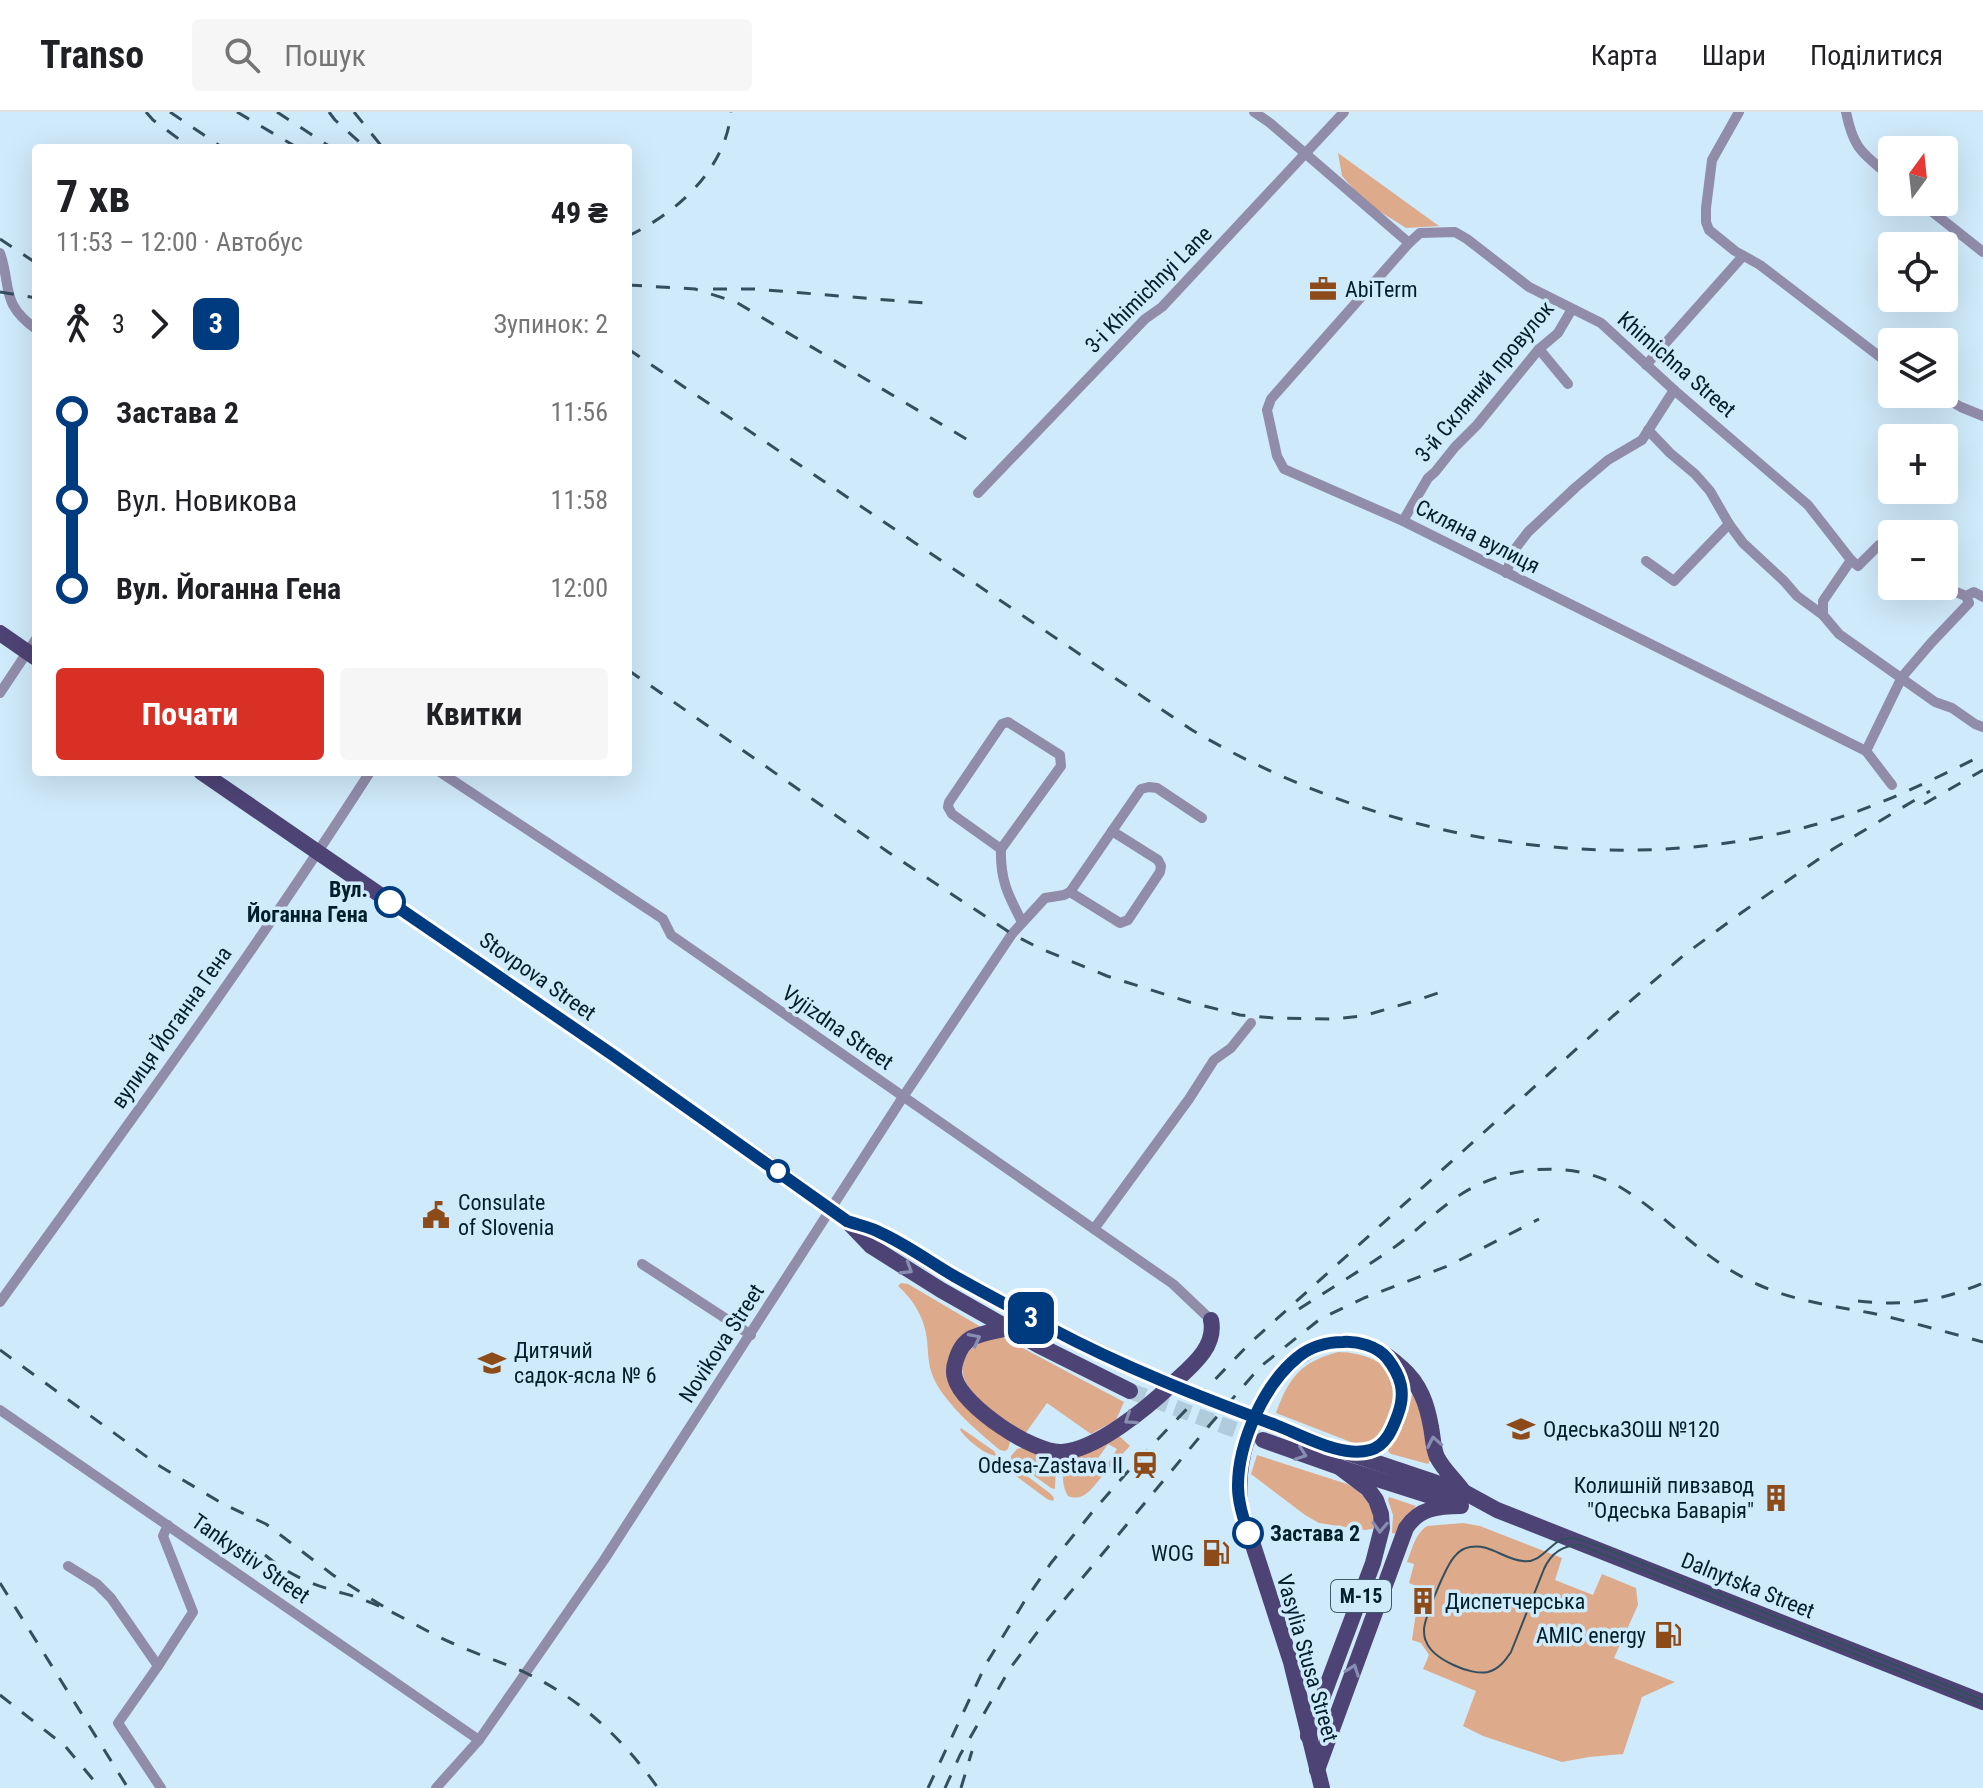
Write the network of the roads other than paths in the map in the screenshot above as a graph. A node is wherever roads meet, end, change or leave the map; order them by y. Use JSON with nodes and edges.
{"nodes":[{"id":1,"x":1254,"y":112,"type":"edge"},
{"id":2,"x":1344,"y":112,"type":"edge"},
{"id":3,"x":1739,"y":112,"type":"edge"},
{"id":4,"x":1846,"y":112,"type":"edge"},
{"id":5,"x":1305,"y":154,"type":"junction"},
{"id":6,"x":1878,"y":167,"type":"edge"},
{"id":7,"x":1938,"y":216,"type":"edge"},
{"id":8,"x":1409,"y":243,"type":"junction"},
{"id":9,"x":1983,"y":252,"type":"edge"},
{"id":10,"x":0,"y":253,"type":"edge"},
{"id":11,"x":1743,"y":256,"type":"junction"},
{"id":12,"x":1572,"y":309,"type":"junction"},
{"id":13,"x":32,"y":326,"type":"edge"},
{"id":14,"x":1539,"y":349,"type":"junction"},
{"id":15,"x":1878,"y":355,"type":"edge"},
{"id":16,"x":1646,"y":365,"type":"junction"},
{"id":17,"x":1568,"y":384,"type":"dead end"},
{"id":18,"x":1674,"y":390,"type":"junction"},
{"id":19,"x":1958,"y":405,"type":"edge"},
{"id":20,"x":1983,"y":416,"type":"edge"},
{"id":21,"x":1648,"y":430,"type":"junction"},
{"id":22,"x":978,"y":493,"type":"dead end"},
{"id":23,"x":1403,"y":521,"type":"junction"},
{"id":24,"x":1729,"y":524,"type":"junction"},
{"id":25,"x":1878,"y":546,"type":"edge"},
{"id":26,"x":1851,"y":560,"type":"junction"},
{"id":27,"x":1646,"y":561,"type":"dead end"},
{"id":28,"x":1506,"y":573,"type":"junction"},
{"id":29,"x":1958,"y":593,"type":"edge"},
{"id":30,"x":1966,"y":596,"type":"junction"},
{"id":31,"x":1983,"y":597,"type":"edge"},
{"id":32,"x":1823,"y":615,"type":"junction"},
{"id":33,"x":0,"y":633,"type":"edge"},
{"id":34,"x":32,"y":649,"type":"edge"},
{"id":35,"x":32,"y":651,"type":"edge"},
{"id":36,"x":1902,"y":677,"type":"junction"},
{"id":37,"x":0,"y":693,"type":"edge"},
{"id":38,"x":1983,"y":727,"type":"edge"},
{"id":39,"x":1866,"y":751,"type":"junction"},
{"id":40,"x":207,"y":776,"type":"edge"},
{"id":41,"x":367,"y":776,"type":"edge"},
{"id":42,"x":446,"y":776,"type":"edge"},
{"id":43,"x":1892,"y":785,"type":"dead end"},
{"id":44,"x":1202,"y":818,"type":"dead end"},
{"id":45,"x":1112,"y":831,"type":"junction"},
{"id":46,"x":1001,"y":849,"type":"junction"},
{"id":47,"x":319,"y":852,"type":"junction"},
{"id":48,"x":1070,"y":892,"type":"junction"},
{"id":49,"x":1022,"y":922,"type":"junction"},
{"id":50,"x":1251,"y":1023,"type":"dead end"},
{"id":51,"x":903,"y":1097,"type":"junction"},
{"id":52,"x":831,"y":1209,"type":"junction"},
{"id":53,"x":847,"y":1221,"type":"junction"},
{"id":54,"x":1094,"y":1229,"type":"junction"},
{"id":55,"x":642,"y":1264,"type":"dead end"},
{"id":56,"x":1,"y":1297,"type":"edge"},
{"id":57,"x":1211,"y":1320,"type":"joint"},
{"id":58,"x":1010,"y":1328,"type":"junction"},
{"id":59,"x":751,"y":1335,"type":"junction"},
{"id":60,"x":1385,"y":1355,"type":"junction"},
{"id":61,"x":1156,"y":1379,"type":"tunnel mouth"},
{"id":62,"x":1130,"y":1391,"type":"tunnel mouth"},
{"id":63,"x":0,"y":1410,"type":"edge"},
{"id":64,"x":1271,"y":1424,"type":"tunnel mouth"},
{"id":65,"x":1263,"y":1440,"type":"tunnel mouth"},
{"id":66,"x":1342,"y":1460,"type":"junction"},
{"id":67,"x":1463,"y":1499,"type":"junction"},
{"id":68,"x":168,"y":1525,"type":"junction"},
{"id":69,"x":68,"y":1566,"type":"dead end"},
{"id":70,"x":158,"y":1666,"type":"junction"},
{"id":71,"x":1983,"y":1702,"type":"edge"},
{"id":72,"x":1308,"y":1736,"type":"junction"},
{"id":73,"x":479,"y":1740,"type":"junction"},
{"id":74,"x":1317,"y":1770,"type":"junction"},
{"id":75,"x":161,"y":1788,"type":"edge"},
{"id":76,"x":436,"y":1788,"type":"edge"},
{"id":77,"x":1322,"y":1788,"type":"edge"}],
"edges":[{"from":1,"to":5,"type":"street"},
{"from":2,"to":5,"type":"street","name":"3-i Khimichnyi Lane"},
{"from":3,"to":11,"type":"street"},
{"from":4,"to":6,"type":"street"},
{"from":5,"to":8,"type":"street"},
{"from":5,"to":22,"type":"street","name":"3-i Khimichnyi Lane"},
{"from":7,"to":9,"type":"street"},
{"from":8,"to":12,"type":"street","name":"Khimichna Street"},
{"from":8,"to":23,"type":"street","name":"Скляна вулиця"},
{"from":10,"to":13,"type":"street"},
{"from":11,"to":15,"type":"street"},
{"from":11,"to":16,"type":"street"},
{"from":12,"to":14,"type":"street","name":"3-й Скляний провулок"},
{"from":12,"to":16,"type":"street","name":"Khimichna Street"},
{"from":14,"to":17,"type":"street"},
{"from":14,"to":23,"type":"street","name":"3-й Скляний провулок"},
{"from":16,"to":18,"type":"street","name":"Khimichna Street"},
{"from":18,"to":21,"type":"street"},
{"from":18,"to":26,"type":"street","name":"Khimichna Street"},
{"from":19,"to":20,"type":"street"},
{"from":21,"to":24,"type":"street"},
{"from":21,"to":28,"type":"street"},
{"from":23,"to":28,"type":"street","name":"Скляна вулиця"},
{"from":24,"to":27,"type":"street"},
{"from":24,"to":32,"type":"street"},
{"from":25,"to":26,"type":"street"},
{"from":26,"to":32,"type":"street"},
{"from":28,"to":39,"type":"street","name":"Скляна вулиця"},
{"from":29,"to":30,"type":"street"},
{"from":30,"to":31,"type":"street"},
{"from":30,"to":36,"type":"street"},
{"from":32,"to":36,"type":"street"},
{"from":33,"to":34,"type":"main road"},
{"from":35,"to":37,"type":"street"},
{"from":36,"to":38,"type":"street"},
{"from":36,"to":39,"type":"street"},
{"from":39,"to":43,"type":"street","name":"Скляна вулиця"},
{"from":40,"to":47,"type":"main road","name":"Stovpova Street"},
{"from":41,"to":47,"type":"street","name":"вулиця Йоганна Гена"},
{"from":42,"to":51,"type":"street","name":"Vyjizdna Street"},
{"from":44,"to":45,"type":"street"},
{"from":45,"to":48,"type":"street"},
{"from":45,"to":48,"type":"street"},
{"from":46,"to":46,"type":"street"},
{"from":46,"to":49,"type":"street"},
{"from":47,"to":52,"type":"main road","name":"Stovpova Street"},
{"from":47,"to":56,"type":"street","name":"вулиця Йоганна Гена"},
{"from":48,"to":49,"type":"street","name":"Novikova Street"},
{"from":49,"to":51,"type":"street","name":"Novikova Street"},
{"from":50,"to":54,"type":"street"},
{"from":51,"to":52,"type":"street","name":"Novikova Street"},
{"from":51,"to":54,"type":"street","name":"Vyjizdna Street"},
{"from":52,"to":53,"type":"main road","name":"Stovpova Street"},
{"from":52,"to":59,"type":"street","name":"Novikova Street"},
{"from":53,"to":58,"type":"main road","name":"Stovpova Street","one_way":true},
{"from":53,"to":61,"type":"main road","name":"Stovpova Street"},
{"from":54,"to":57,"type":"street","name":"Vyjizdna Street"},
{"from":55,"to":59,"type":"street"},
{"from":57,"to":58,"type":"main road","one_way":true},
{"from":58,"to":62,"type":"main road","name":"Stovpova Street"},
{"from":59,"to":73,"type":"street","name":"Novikova Street"},
{"from":60,"to":66,"type":"main road"},
{"from":67,"to":60,"type":"main road","one_way":true},
{"from":60,"to":72,"type":"main road","name":"Vasylia Stusa Street"},
{"from":63,"to":68,"type":"street","name":"Tankystiv Street"},
{"from":64,"to":66,"type":"main road","name":"Dalnytska Street","number":"М-15"},
{"from":65,"to":66,"type":"main road","name":"Dalnytska Street","number":"М-15","one_way":true},
{"from":66,"to":67,"type":"main road","name":"Dalnytska Street"},
{"from":66,"to":72,"type":"main road","number":"М-15","one_way":true},
{"from":67,"to":71,"type":"main road","name":"Dalnytska Street"},
{"from":74,"to":67,"type":"main road","one_way":true},
{"from":68,"to":70,"type":"street"},
{"from":68,"to":73,"type":"street","name":"Tankystiv Street"},
{"from":69,"to":70,"type":"street"},
{"from":70,"to":75,"type":"street"},
{"from":72,"to":74,"type":"main road","name":"Vasylia Stusa Street"},
{"from":73,"to":76,"type":"street","name":"Novikova Street"},
{"from":74,"to":77,"type":"main road","name":"Vasylia Stusa Street"}]}
